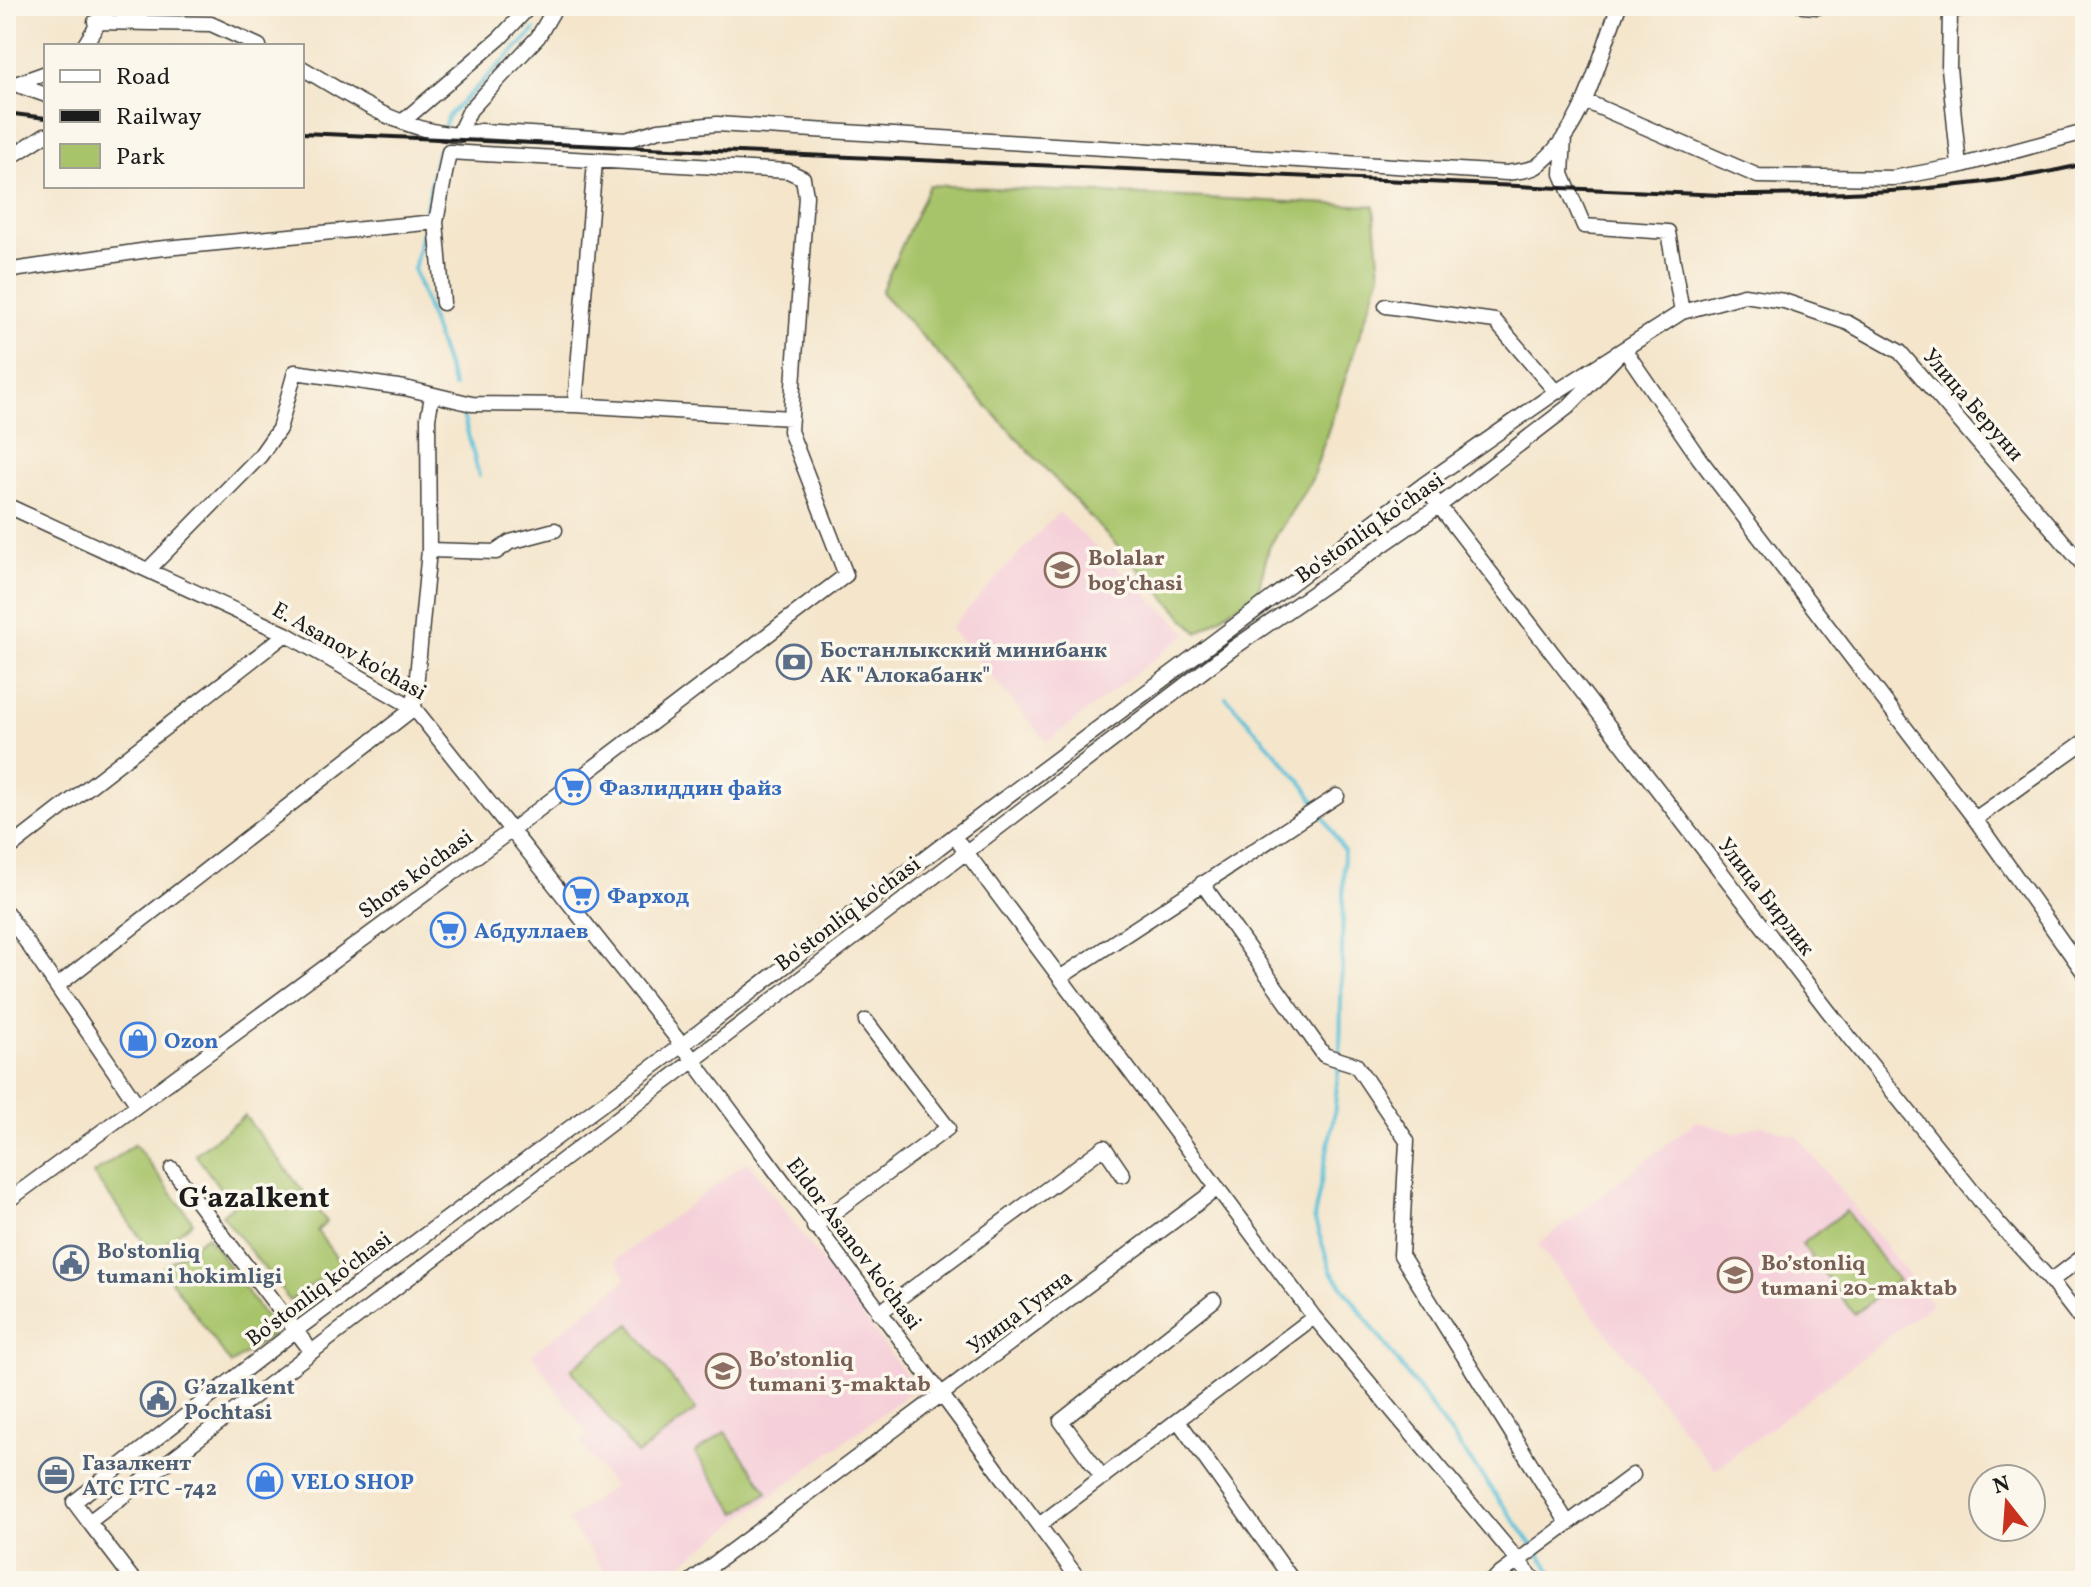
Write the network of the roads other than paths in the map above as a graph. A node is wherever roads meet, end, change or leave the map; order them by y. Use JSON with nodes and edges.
{"nodes":[{"id":1,"x":109,"y":6,"type":"edge"},
{"id":2,"x":530,"y":6,"type":"edge"},
{"id":3,"x":556,"y":6,"type":"edge"},
{"id":4,"x":1619,"y":6,"type":"edge"},
{"id":5,"x":1803,"y":6,"type":"edge"},
{"id":6,"x":1975,"y":6,"type":"edge"},
{"id":7,"x":1818,"y":7,"type":"edge"},
{"id":8,"x":1948,"y":9,"type":"edge"},
{"id":9,"x":95,"y":22,"type":"junction"},
{"id":10,"x":85,"y":44,"type":"edge"},
{"id":11,"x":255,"y":44,"type":"edge"},
{"id":12,"x":304,"y":69,"type":"edge"},
{"id":13,"x":44,"y":74,"type":"edge"},
{"id":14,"x":12,"y":82,"type":"edge"},
{"id":15,"x":44,"y":94,"type":"edge"},
{"id":16,"x":1587,"y":102,"type":"junction"},
{"id":17,"x":402,"y":122,"type":"junction"},
{"id":18,"x":2085,"y":132,"type":"edge"},
{"id":19,"x":458,"y":135,"type":"junction"},
{"id":20,"x":44,"y":136,"type":"edge"},
{"id":21,"x":1564,"y":137,"type":"junction"},
{"id":22,"x":6,"y":160,"type":"edge"},
{"id":23,"x":595,"y":161,"type":"junction"},
{"id":24,"x":1959,"y":166,"type":"junction"},
{"id":25,"x":436,"y":222,"type":"junction"},
{"id":26,"x":6,"y":271,"type":"edge"},
{"id":27,"x":443,"y":303,"type":"dead end"},
{"id":28,"x":1386,"y":306,"type":"dead end"},
{"id":29,"x":1682,"y":312,"type":"junction"},
{"id":30,"x":1624,"y":349,"type":"junction"},
{"id":31,"x":1556,"y":392,"type":"junction"},
{"id":32,"x":432,"y":396,"type":"junction"},
{"id":33,"x":575,"y":405,"type":"junction"},
{"id":34,"x":791,"y":418,"type":"junction"},
{"id":35,"x":1423,"y":485,"type":"junction"},
{"id":36,"x":6,"y":505,"type":"edge"},
{"id":37,"x":1439,"y":506,"type":"junction"},
{"id":38,"x":555,"y":530,"type":"dead end"},
{"id":39,"x":429,"y":550,"type":"junction"},
{"id":40,"x":2085,"y":567,"type":"edge"},
{"id":41,"x":148,"y":570,"type":"junction"},
{"id":42,"x":286,"y":634,"type":"junction"},
{"id":43,"x":414,"y":708,"type":"junction"},
{"id":44,"x":2085,"y":741,"type":"edge"},
{"id":45,"x":1333,"y":798,"type":"dead end"},
{"id":46,"x":1975,"y":819,"type":"junction"},
{"id":47,"x":513,"y":829,"type":"junction"},
{"id":48,"x":954,"y":836,"type":"junction"},
{"id":49,"x":6,"y":851,"type":"edge"},
{"id":50,"x":965,"y":851,"type":"junction"},
{"id":51,"x":1202,"y":883,"type":"junction"},
{"id":52,"x":6,"y":912,"type":"edge"},
{"id":53,"x":2085,"y":974,"type":"edge"},
{"id":54,"x":1061,"y":977,"type":"junction"},
{"id":55,"x":57,"y":986,"type":"junction"},
{"id":56,"x":866,"y":1021,"type":"dead end"},
{"id":57,"x":682,"y":1045,"type":"junction"},
{"id":58,"x":692,"y":1059,"type":"junction"},
{"id":59,"x":137,"y":1104,"type":"junction"},
{"id":60,"x":172,"y":1169,"type":"dead end"},
{"id":61,"x":1123,"y":1175,"type":"dead end"},
{"id":62,"x":1218,"y":1188,"type":"junction"},
{"id":63,"x":6,"y":1202,"type":"edge"},
{"id":64,"x":814,"y":1227,"type":"junction"},
{"id":65,"x":2085,"y":1255,"type":"edge"},
{"id":66,"x":2051,"y":1281,"type":"junction"},
{"id":67,"x":1214,"y":1300,"type":"dead end"},
{"id":68,"x":879,"y":1313,"type":"junction"},
{"id":69,"x":1314,"y":1317,"type":"junction"},
{"id":70,"x":2085,"y":1325,"type":"edge"},
{"id":71,"x":295,"y":1331,"type":"junction"},
{"id":72,"x":312,"y":1352,"type":"junction"},
{"id":73,"x":943,"y":1396,"type":"junction"},
{"id":74,"x":1179,"y":1422,"type":"junction"},
{"id":75,"x":1633,"y":1475,"type":"dead end"},
{"id":76,"x":1103,"y":1478,"type":"junction"},
{"id":77,"x":89,"y":1522,"type":"junction"},
{"id":78,"x":1567,"y":1522,"type":"junction"},
{"id":79,"x":1039,"y":1525,"type":"junction"},
{"id":80,"x":1522,"y":1558,"type":"junction"},
{"id":81,"x":134,"y":1581,"type":"edge"},
{"id":82,"x":691,"y":1581,"type":"edge"},
{"id":83,"x":1080,"y":1581,"type":"edge"},
{"id":84,"x":1293,"y":1581,"type":"edge"},
{"id":85,"x":1491,"y":1581,"type":"edge"},
{"id":86,"x":1535,"y":1581,"type":"edge"}],
"edges":[{"from":1,"to":9,"type":"street"},
{"from":2,"to":17,"type":"street"},
{"from":3,"to":19,"type":"street"},
{"from":4,"to":16,"type":"street"},
{"from":5,"to":7,"type":"street"},
{"from":6,"to":8,"type":"street"},
{"from":8,"to":24,"type":"street"},
{"from":9,"to":10,"type":"street"},
{"from":9,"to":11,"type":"street"},
{"from":12,"to":17,"type":"street"},
{"from":13,"to":14,"type":"street"},
{"from":14,"to":15,"type":"street"},
{"from":16,"to":21,"type":"street"},
{"from":16,"to":24,"type":"street"},
{"from":17,"to":19,"type":"street"},
{"from":18,"to":24,"type":"street"},
{"from":19,"to":21,"type":"street"},
{"from":20,"to":22,"type":"street"},
{"from":21,"to":29,"type":"street"},
{"from":23,"to":25,"type":"street"},
{"from":23,"to":33,"type":"street"},
{"from":23,"to":34,"type":"street"},
{"from":25,"to":26,"type":"street"},
{"from":25,"to":27,"type":"street"},
{"from":28,"to":31,"type":"street"},
{"from":29,"to":30,"type":"street","name":"Улица Беруни"},
{"from":29,"to":40,"type":"street","name":"Улица Беруни"},
{"from":30,"to":31,"type":"street","name":"Bo'stonliq ko'chasi"},
{"from":30,"to":37,"type":"street","name":"Bo'stonliq ko'chasi"},
{"from":30,"to":46,"type":"street"},
{"from":31,"to":35,"type":"street","name":"Bo'stonliq ko'chasi"},
{"from":32,"to":33,"type":"street"},
{"from":32,"to":39,"type":"street"},
{"from":32,"to":41,"type":"street"},
{"from":33,"to":34,"type":"street"},
{"from":34,"to":47,"type":"street","name":"Shors ko'chasi"},
{"from":35,"to":37,"type":"street","name":"Улица Бирлик"},
{"from":35,"to":48,"type":"street","name":"Bo'stonliq ko'chasi"},
{"from":36,"to":41,"type":"street","name":"E. Asanov ko'chasi"},
{"from":37,"to":50,"type":"street","name":"Bo'stonliq ko'chasi"},
{"from":37,"to":66,"type":"street","name":"Улица Бирлик"},
{"from":38,"to":39,"type":"street"},
{"from":39,"to":43,"type":"street"},
{"from":41,"to":42,"type":"street","name":"E. Asanov ko'chasi"},
{"from":42,"to":43,"type":"street","name":"E. Asanov ko'chasi"},
{"from":42,"to":49,"type":"street"},
{"from":43,"to":47,"type":"street","name":"E. Asanov ko'chasi"},
{"from":43,"to":55,"type":"street"},
{"from":44,"to":46,"type":"street"},
{"from":45,"to":51,"type":"street"},
{"from":46,"to":53,"type":"street"},
{"from":47,"to":57,"type":"street","name":"E. Asanov ko'chasi"},
{"from":47,"to":59,"type":"street","name":"Shors ko'chasi"},
{"from":48,"to":50,"type":"street"},
{"from":48,"to":57,"type":"street","name":"Bo'stonliq ko'chasi"},
{"from":50,"to":54,"type":"street"},
{"from":50,"to":58,"type":"street","name":"Bo'stonliq ko'chasi"},
{"from":51,"to":54,"type":"street"},
{"from":51,"to":78,"type":"street"},
{"from":52,"to":55,"type":"street"},
{"from":54,"to":62,"type":"street"},
{"from":55,"to":59,"type":"street"},
{"from":56,"to":64,"type":"street"},
{"from":57,"to":58,"type":"street","name":"Eldor Asanov ko'chasi"},
{"from":57,"to":71,"type":"street","name":"Bo'stonliq ko'chasi"},
{"from":58,"to":64,"type":"street","name":"Eldor Asanov ko'chasi"},
{"from":58,"to":72,"type":"street","name":"Bo'stonliq ko'chasi"},
{"from":59,"to":63,"type":"street","name":"Shors ko'chasi"},
{"from":60,"to":71,"type":"street"},
{"from":61,"to":68,"type":"street"},
{"from":62,"to":69,"type":"street"},
{"from":62,"to":73,"type":"street","name":"Улица Гунча"},
{"from":64,"to":68,"type":"street","name":"Eldor Asanov ko'chasi"},
{"from":65,"to":66,"type":"street"},
{"from":66,"to":70,"type":"street","name":"Улица Бирлик"},
{"from":67,"to":76,"type":"street"},
{"from":68,"to":73,"type":"street","name":"Eldor Asanov ko'chasi"},
{"from":69,"to":74,"type":"street"},
{"from":69,"to":80,"type":"street"},
{"from":71,"to":72,"type":"street"},
{"from":71,"to":77,"type":"street","name":"Bo'stonliq ko'chasi"},
{"from":72,"to":77,"type":"street","name":"Bo'stonliq ko'chasi"},
{"from":73,"to":79,"type":"street","name":"Eldor Asanov ko'chasi"},
{"from":73,"to":82,"type":"street","name":"Улица Гунча"},
{"from":74,"to":76,"type":"street"},
{"from":74,"to":84,"type":"street"},
{"from":75,"to":78,"type":"street"},
{"from":76,"to":79,"type":"street"},
{"from":77,"to":81,"type":"street"},
{"from":78,"to":80,"type":"street"},
{"from":79,"to":83,"type":"street","name":"Eldor Asanov ko'chasi"},
{"from":80,"to":85,"type":"street"},
{"from":80,"to":86,"type":"street"}]}
